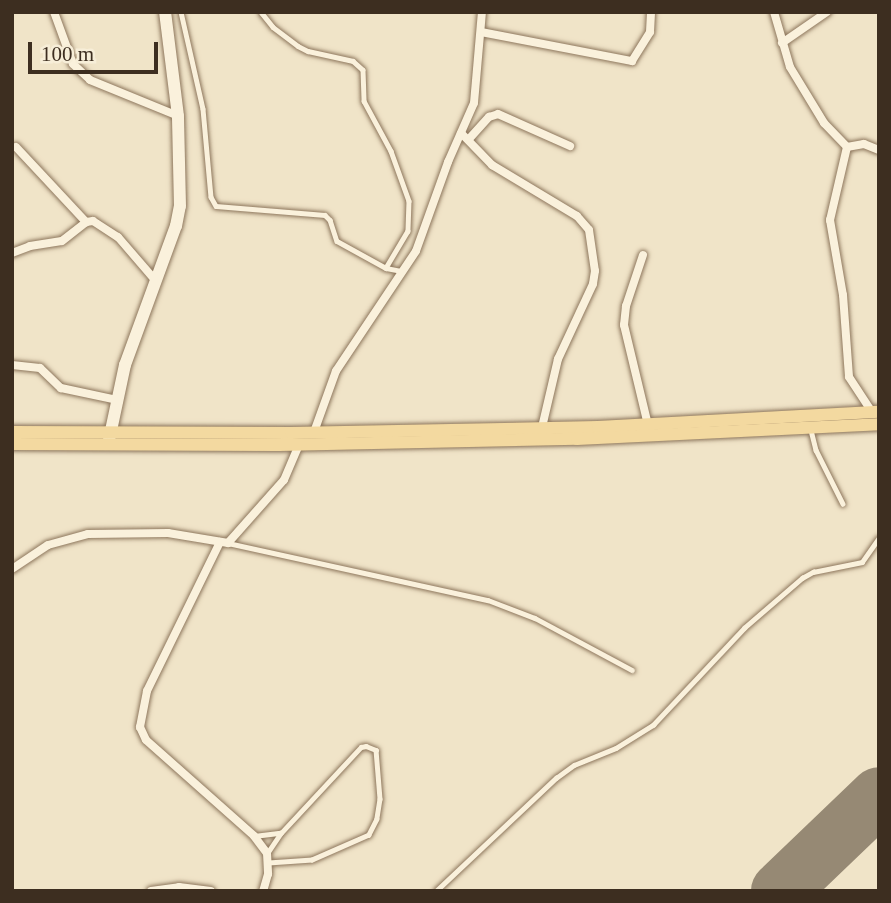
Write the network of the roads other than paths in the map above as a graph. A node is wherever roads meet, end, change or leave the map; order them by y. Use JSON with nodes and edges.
{"nodes":[{"id":1,"x":54,"y":12,"type":"edge"},
{"id":2,"x":164,"y":12,"type":"edge"},
{"id":3,"x":181,"y":12,"type":"edge"},
{"id":4,"x":261,"y":12,"type":"edge"},
{"id":5,"x":482,"y":12,"type":"edge"},
{"id":6,"x":652,"y":12,"type":"edge"},
{"id":7,"x":774,"y":12,"type":"edge"},
{"id":8,"x":827,"y":12,"type":"edge"},
{"id":9,"x":481,"y":33,"type":"junction"},
{"id":10,"x":782,"y":43,"type":"junction"},
{"id":11,"x":178,"y":116,"type":"junction"},
{"id":12,"x":461,"y":133,"type":"junction"},
{"id":13,"x":470,"y":139,"type":"junction"},
{"id":14,"x":570,"y":146,"type":"dead end"},
{"id":15,"x":16,"y":147,"type":"dead end"},
{"id":16,"x":846,"y":147,"type":"junction"},
{"id":17,"x":879,"y":150,"type":"edge"},
{"id":18,"x":86,"y":222,"type":"junction"},
{"id":19,"x":12,"y":253,"type":"edge"},
{"id":20,"x":643,"y":255,"type":"dead end"},
{"id":21,"x":386,"y":268,"type":"junction"},
{"id":22,"x":403,"y":271,"type":"junction"},
{"id":23,"x":155,"y":280,"type":"junction"},
{"id":24,"x":12,"y":365,"type":"edge"},
{"id":25,"x":117,"y":400,"type":"junction"},
{"id":26,"x":869,"y":416,"type":"edge"},
{"id":27,"x":834,"y":421,"type":"junction"},
{"id":28,"x":879,"y":424,"type":"edge"},
{"id":29,"x":648,"y":425,"type":"junction"},
{"id":30,"x":542,"y":427,"type":"junction"},
{"id":31,"x":811,"y":429,"type":"junction"},
{"id":32,"x":12,"y":432,"type":"edge"},
{"id":33,"x":314,"y":432,"type":"junction"},
{"id":34,"x":109,"y":438,"type":"junction"},
{"id":35,"x":12,"y":444,"type":"edge"},
{"id":36,"x":299,"y":444,"type":"junction"},
{"id":37,"x":843,"y":504,"type":"dead end"},
{"id":38,"x":879,"y":538,"type":"edge"},
{"id":39,"x":224,"y":542,"type":"junction"},
{"id":40,"x":12,"y":569,"type":"edge"},
{"id":41,"x":632,"y":670,"type":"dead end"},
{"id":42,"x":281,"y":833,"type":"junction"},
{"id":43,"x":254,"y":836,"type":"junction"},
{"id":44,"x":267,"y":853,"type":"junction"},
{"id":45,"x":269,"y":863,"type":"junction"},
{"id":46,"x":151,"y":891,"type":"edge"},
{"id":47,"x":211,"y":891,"type":"edge"},
{"id":48,"x":263,"y":891,"type":"edge"},
{"id":49,"x":436,"y":891,"type":"edge"}],
"edges":[{"from":1,"to":11,"type":"street"},
{"from":2,"to":11,"type":"main road"},
{"from":3,"to":21,"type":"lane"},
{"from":4,"to":21,"type":"lane"},
{"from":5,"to":9,"type":"street"},
{"from":6,"to":9,"type":"street"},
{"from":7,"to":10,"type":"street"},
{"from":8,"to":10,"type":"street"},
{"from":9,"to":12,"type":"street"},
{"from":10,"to":16,"type":"street"},
{"from":11,"to":23,"type":"main road"},
{"from":12,"to":13,"type":"street"},
{"from":12,"to":22,"type":"street"},
{"from":13,"to":14,"type":"street"},
{"from":13,"to":30,"type":"street"},
{"from":15,"to":18,"type":"street"},
{"from":16,"to":17,"type":"street"},
{"from":16,"to":26,"type":"street"},
{"from":18,"to":19,"type":"street"},
{"from":18,"to":23,"type":"street"},
{"from":20,"to":29,"type":"street"},
{"from":21,"to":22,"type":"lane"},
{"from":22,"to":33,"type":"street"},
{"from":23,"to":25,"type":"main road"},
{"from":24,"to":25,"type":"street"},
{"from":25,"to":34,"type":"main road"},
{"from":26,"to":27,"type":"main road"},
{"from":26,"to":28,"type":"main road"},
{"from":27,"to":29,"type":"main road"},
{"from":27,"to":31,"type":"main road"},
{"from":29,"to":30,"type":"main road"},
{"from":30,"to":33,"type":"main road"},
{"from":31,"to":36,"type":"main road"},
{"from":31,"to":37,"type":"lane"},
{"from":32,"to":34,"type":"main road"},
{"from":33,"to":34,"type":"main road"},
{"from":34,"to":35,"type":"main road"},
{"from":34,"to":36,"type":"main road"},
{"from":36,"to":39,"type":"street"},
{"from":38,"to":49,"type":"lane"},
{"from":39,"to":40,"type":"street"},
{"from":39,"to":41,"type":"lane"},
{"from":39,"to":43,"type":"street"},
{"from":42,"to":43,"type":"lane"},
{"from":42,"to":44,"type":"lane"},
{"from":42,"to":45,"type":"lane"},
{"from":43,"to":44,"type":"street"},
{"from":44,"to":45,"type":"street"},
{"from":45,"to":48,"type":"street"},
{"from":46,"to":47,"type":"street"}]}
